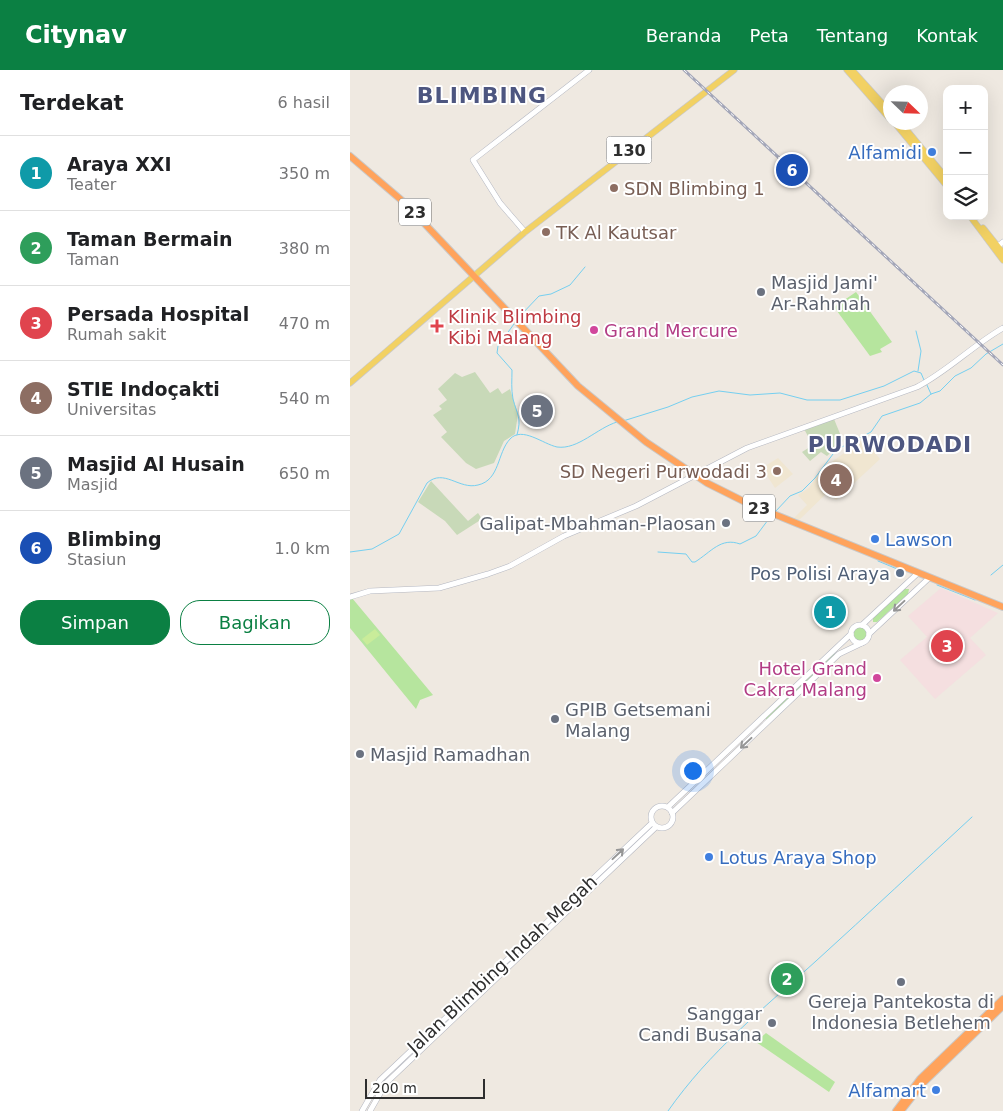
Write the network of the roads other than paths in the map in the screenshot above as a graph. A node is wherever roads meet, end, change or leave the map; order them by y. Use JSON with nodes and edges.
{"nodes":[{"id":1,"x":589,"y":70,"type":"edge"},
{"id":2,"x":734,"y":70,"type":"edge"},
{"id":3,"x":847,"y":70,"type":"edge"},
{"id":4,"x":852,"y":70,"type":"edge"},
{"id":5,"x":883,"y":104,"type":"edge"},
{"id":6,"x":883,"y":111,"type":"edge"},
{"id":7,"x":903,"y":130,"type":"edge"},
{"id":8,"x":905,"y":130,"type":"edge"},
{"id":9,"x":908,"y":135,"type":"junction"},
{"id":10,"x":350,"y":156,"type":"edge"},
{"id":11,"x":943,"y":175,"type":"edge"},
{"id":12,"x":943,"y":181,"type":"edge"},
{"id":13,"x":973,"y":220,"type":"edge"},
{"id":14,"x":978,"y":220,"type":"edge"},
{"id":15,"x":525,"y":232,"type":"junction"},
{"id":16,"x":1000,"y":244,"type":"edge"},
{"id":17,"x":1003,"y":253,"type":"edge"},
{"id":18,"x":1003,"y":260,"type":"edge"},
{"id":19,"x":473,"y":275,"type":"junction"},
{"id":20,"x":1003,"y":328,"type":"edge"},
{"id":21,"x":350,"y":383,"type":"edge"},
{"id":22,"x":693,"y":474,"type":"junction"},
{"id":23,"x":918,"y":573,"type":"junction"},
{"id":24,"x":929,"y":578,"type":"junction"},
{"id":25,"x":903,"y":587,"type":"junction"},
{"id":26,"x":910,"y":596,"type":"junction"},
{"id":27,"x":350,"y":597,"type":"edge"},
{"id":28,"x":1003,"y":607,"type":"edge"},
{"id":29,"x":862,"y":626,"type":"junction"},
{"id":30,"x":851,"y":634,"type":"junction"},
{"id":31,"x":869,"y":634,"type":"junction"},
{"id":32,"x":862,"y":643,"type":"junction"},
{"id":33,"x":760,"y":720,"type":"junction"},
{"id":34,"x":764,"y":726,"type":"junction"},
{"id":35,"x":668,"y":807,"type":"junction"},
{"id":36,"x":672,"y":813,"type":"junction"},
{"id":37,"x":654,"y":825,"type":"junction"},
{"id":38,"x":547,"y":921,"type":"junction"},
{"id":39,"x":552,"y":926,"type":"junction"},
{"id":40,"x":1003,"y":999,"type":"edge"},
{"id":41,"x":1003,"y":1006,"type":"edge"},
{"id":42,"x":362,"y":1111,"type":"edge"},
{"id":43,"x":370,"y":1111,"type":"edge"},
{"id":44,"x":896,"y":1111,"type":"edge"},
{"id":45,"x":901,"y":1111,"type":"edge"}],
"edges":[{"from":1,"to":15,"type":"street"},
{"from":2,"to":15,"type":"main road","number":"130"},
{"from":3,"to":6,"type":"main road"},
{"from":4,"to":5,"type":"main road"},
{"from":7,"to":9,"type":"main road"},
{"from":8,"to":9,"type":"main road"},
{"from":9,"to":11,"type":"main road"},
{"from":9,"to":12,"type":"main road"},
{"from":10,"to":19,"type":"highway","number":"23"},
{"from":13,"to":18,"type":"main road"},
{"from":14,"to":16,"type":"main road"},
{"from":15,"to":19,"type":"main road","number":"130"},
{"from":16,"to":17,"type":"main road"},
{"from":19,"to":21,"type":"main road","number":"130"},
{"from":19,"to":22,"type":"highway","number":"23"},
{"from":20,"to":22,"type":"street"},
{"from":22,"to":23,"type":"highway","number":"23"},
{"from":22,"to":27,"type":"street"},
{"from":23,"to":24,"type":"highway","number":"23"},
{"from":23,"to":25,"type":"street"},
{"from":24,"to":26,"type":"street"},
{"from":24,"to":28,"type":"highway","number":"23"},
{"from":25,"to":26,"type":"street"},
{"from":25,"to":29,"type":"street"},
{"from":26,"to":31,"type":"street","one_way":true},
{"from":29,"to":30,"type":"street"},
{"from":29,"to":31,"type":"street"},
{"from":30,"to":32,"type":"street"},
{"from":30,"to":33,"type":"street"},
{"from":31,"to":32,"type":"street"},
{"from":32,"to":34,"type":"street"},
{"from":33,"to":34,"type":"street"},
{"from":33,"to":35,"type":"street"},
{"from":34,"to":36,"type":"street","one_way":true},
{"from":35,"to":36,"type":"street"},
{"from":35,"to":37,"type":"street"},
{"from":36,"to":37,"type":"street"},
{"from":38,"to":37,"type":"street","name":"Jalan Blimbing Indah Megah","one_way":true},
{"from":37,"to":39,"type":"street","name":"Jalan Blimbing Indah Megah"},
{"from":38,"to":39,"type":"street"},
{"from":38,"to":42,"type":"street","name":"Jalan Blimbing Indah Megah"},
{"from":39,"to":43,"type":"street","name":"Jalan Blimbing Indah Megah"},
{"from":40,"to":44,"type":"highway"},
{"from":41,"to":45,"type":"highway"}]}
